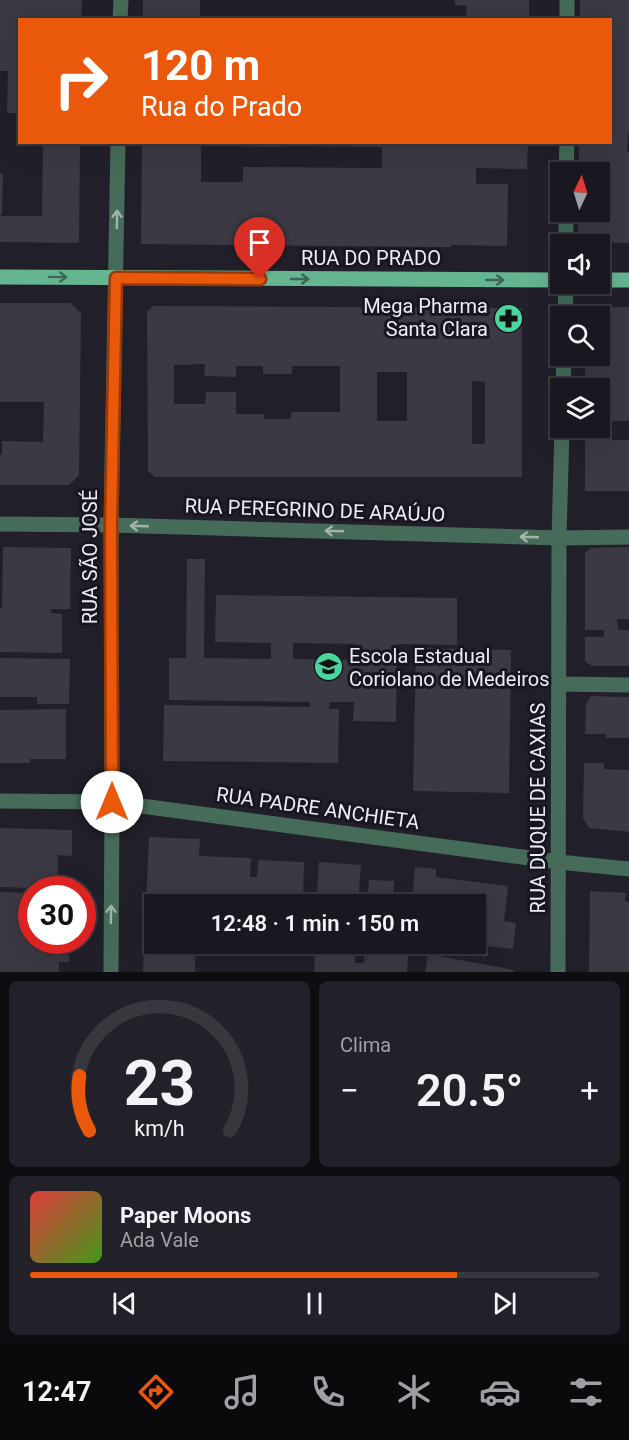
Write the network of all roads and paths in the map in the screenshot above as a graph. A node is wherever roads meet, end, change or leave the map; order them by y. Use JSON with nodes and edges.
{"nodes":[{"id":1,"x":121,"y":0,"type":"edge"},
{"id":2,"x":567,"y":0,"type":"edge"},
{"id":3,"x":120,"y":18,"type":"edge"},
{"id":4,"x":567,"y":18,"type":"edge"},
{"id":5,"x":118,"y":144,"type":"edge"},
{"id":6,"x":567,"y":144,"type":"edge"},
{"id":7,"x":566,"y":162,"type":"edge"},
{"id":8,"x":0,"y":277,"type":"edge"},
{"id":9,"x":116,"y":278,"type":"junction"},
{"id":10,"x":550,"y":280,"type":"edge"},
{"id":11,"x":610,"y":280,"type":"edge"},
{"id":12,"x":629,"y":280,"type":"edge"},
{"id":13,"x":562,"y":438,"type":"edge"},
{"id":14,"x":0,"y":524,"type":"edge"},
{"id":15,"x":111,"y":525,"type":"junction"},
{"id":16,"x":629,"y":537,"type":"edge"},
{"id":17,"x":559,"y":538,"type":"junction"},
{"id":18,"x":560,"y":684,"type":"junction"},
{"id":19,"x":629,"y":685,"type":"edge"},
{"id":20,"x":0,"y":801,"type":"edge"},
{"id":21,"x":112,"y":802,"type":"junction"},
{"id":22,"x":559,"y":862,"type":"junction"},
{"id":23,"x":629,"y":869,"type":"edge"},
{"id":24,"x":111,"y":972,"type":"edge"},
{"id":25,"x":558,"y":972,"type":"edge"}],
"edges":[{"from":1,"to":3,"type":"street"},
{"from":2,"to":4,"type":"street"},
{"from":9,"to":5,"type":"street","name":"RUA SÃO JOSÉ","one_way":true},
{"from":6,"to":7,"type":"street"},
{"from":8,"to":9,"type":"main road","name":"RUA DO PRADO","one_way":true},
{"from":9,"to":10,"type":"main road","name":"RUA DO PRADO","one_way":true},
{"from":9,"to":15,"type":"street","name":"RUA SÃO JOSÉ"},
{"from":11,"to":12,"type":"main road"},
{"from":13,"to":17,"type":"street","name":"RUA DUQUE DE CAXIAS"},
{"from":14,"to":15,"type":"street","name":"RUA PEREGRINO DE ARAÚJO"},
{"from":17,"to":15,"type":"street","name":"RUA PEREGRINO DE ARAÚJO","one_way":true},
{"from":15,"to":21,"type":"street","name":"RUA SÃO JOSÉ"},
{"from":16,"to":17,"type":"street","name":"RUA PEREGRINO DE ARAÚJO"},
{"from":17,"to":18,"type":"street","name":"RUA DUQUE DE CAXIAS"},
{"from":18,"to":19,"type":"street"},
{"from":18,"to":22,"type":"street","name":"RUA DUQUE DE CAXIAS"},
{"from":20,"to":21,"type":"street","name":"RUA PADRE ANCHIETA"},
{"from":21,"to":22,"type":"street","name":"RUA PADRE ANCHIETA"},
{"from":24,"to":21,"type":"street","name":"RUA SÃO JOSÉ","one_way":true},
{"from":22,"to":23,"type":"street","name":"RUA PADRE ANCHIETA"},
{"from":22,"to":25,"type":"street","name":"RUA DUQUE DE CAXIAS"}]}
